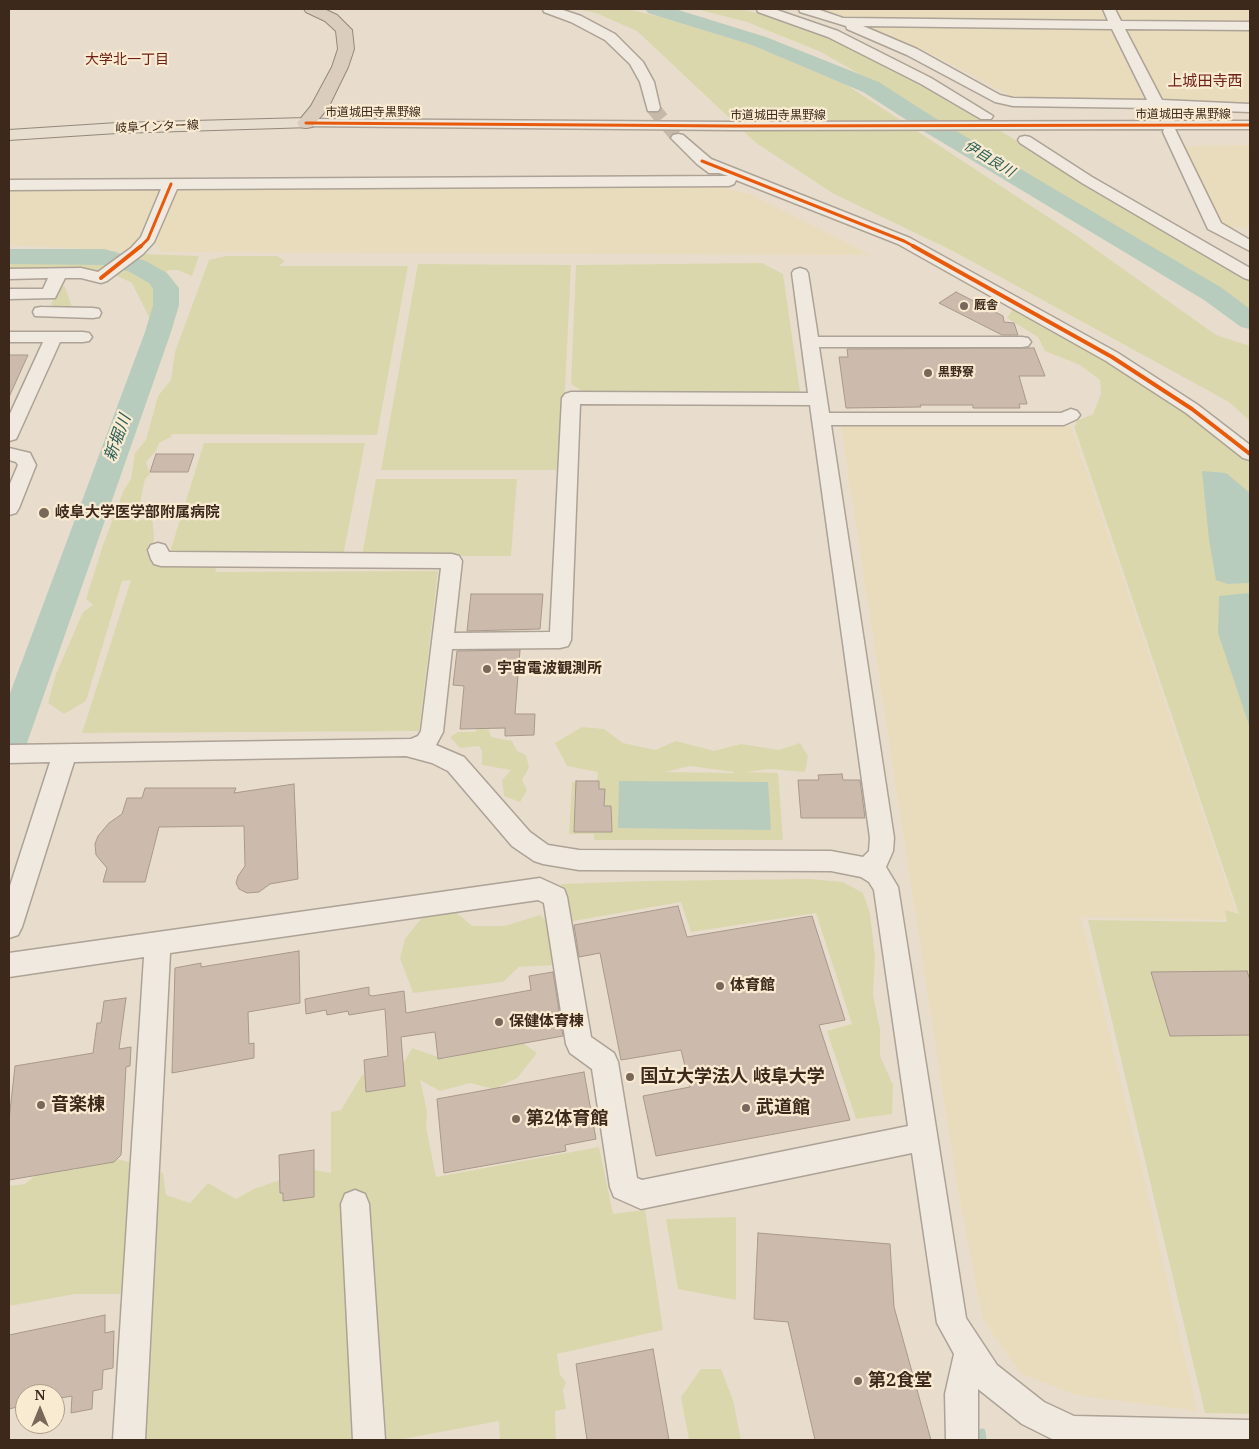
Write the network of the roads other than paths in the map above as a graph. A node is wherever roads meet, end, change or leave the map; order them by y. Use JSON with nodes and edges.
{"nodes":[{"id":1,"x":549,"y":9,"type":"edge"},
{"id":2,"x":763,"y":9,"type":"edge"},
{"id":3,"x":804,"y":9,"type":"edge"},
{"id":4,"x":1109,"y":9,"type":"edge"},
{"id":5,"x":304,"y":10,"type":"edge"},
{"id":6,"x":842,"y":22,"type":"junction"},
{"id":7,"x":1117,"y":25,"type":"junction"},
{"id":8,"x":1250,"y":26,"type":"edge"},
{"id":9,"x":1155,"y":104,"type":"junction"},
{"id":10,"x":653,"y":108,"type":"tunnel mouth"},
{"id":11,"x":1250,"y":108,"type":"edge"},
{"id":12,"x":986,"y":116,"type":"dead end"},
{"id":13,"x":306,"y":123,"type":"junction"},
{"id":14,"x":1250,"y":125,"type":"edge"},
{"id":15,"x":1169,"y":129,"type":"junction"},
{"id":16,"x":9,"y":135,"type":"edge"},
{"id":17,"x":1250,"y":137,"type":"edge"},
{"id":18,"x":678,"y":138,"type":"tunnel mouth"},
{"id":19,"x":1025,"y":140,"type":"dead end"},
{"id":20,"x":702,"y":161,"type":"junction"},
{"id":21,"x":171,"y":184,"type":"junction"},
{"id":22,"x":9,"y":185,"type":"edge"},
{"id":23,"x":1224,"y":232,"type":"junction"},
{"id":24,"x":1250,"y":232,"type":"edge"},
{"id":25,"x":1250,"y":246,"type":"edge"},
{"id":26,"x":59,"y":273,"type":"junction"},
{"id":27,"x":800,"y":273,"type":"dead end"},
{"id":28,"x":9,"y":274,"type":"edge"},
{"id":29,"x":1250,"y":275,"type":"edge"},
{"id":30,"x":9,"y":294,"type":"edge"},
{"id":31,"x":49,"y":294,"type":"junction"},
{"id":32,"x":41,"y":312,"type":"junction"},
{"id":33,"x":93,"y":313,"type":"dead end"},
{"id":34,"x":9,"y":337,"type":"edge"},
{"id":35,"x":30,"y":337,"type":"junction"},
{"id":36,"x":54,"y":337,"type":"junction"},
{"id":37,"x":83,"y":337,"type":"dead end"},
{"id":38,"x":809,"y":342,"type":"junction"},
{"id":39,"x":1022,"y":342,"type":"dead end"},
{"id":40,"x":817,"y":399,"type":"junction"},
{"id":41,"x":1072,"y":415,"type":"dead end"},
{"id":42,"x":820,"y":419,"type":"junction"},
{"id":43,"x":9,"y":435,"type":"edge"},
{"id":44,"x":9,"y":454,"type":"edge"},
{"id":45,"x":1250,"y":454,"type":"edge"},
{"id":46,"x":9,"y":508,"type":"edge"},
{"id":47,"x":158,"y":550,"type":"dead end"},
{"id":48,"x":442,"y":641,"type":"junction"},
{"id":49,"x":412,"y":749,"type":"junction"},
{"id":50,"x":65,"y":753,"type":"junction"},
{"id":51,"x":18,"y":754,"type":"edge"},
{"id":52,"x":867,"y":868,"type":"junction"},
{"id":53,"x":9,"y":927,"type":"edge"},
{"id":54,"x":158,"y":944,"type":"junction"},
{"id":55,"x":9,"y":965,"type":"edge"},
{"id":56,"x":924,"y":1137,"type":"junction"},
{"id":57,"x":354,"y":1204,"type":"dead end"},
{"id":58,"x":970,"y":1353,"type":"junction"},
{"id":59,"x":1250,"y":1436,"type":"edge"},
{"id":60,"x":129,"y":1440,"type":"edge"},
{"id":61,"x":370,"y":1440,"type":"edge"},
{"id":62,"x":962,"y":1440,"type":"edge"}],
"edges":[{"from":1,"to":10,"type":"street"},
{"from":2,"to":12,"type":"street"},
{"from":3,"to":6,"type":"street"},
{"from":4,"to":7,"type":"street"},
{"from":5,"to":13,"type":"highway"},
{"from":6,"to":7,"type":"street"},
{"from":6,"to":9,"type":"street"},
{"from":7,"to":8,"type":"street"},
{"from":7,"to":9,"type":"street"},
{"from":9,"to":11,"type":"street"},
{"from":9,"to":15,"type":"street"},
{"from":13,"to":14,"type":"street","name":"市道城田寺黒野線"},
{"from":13,"to":16,"type":"main road","name":"岐阜インター線"},
{"from":15,"to":17,"type":"street"},
{"from":15,"to":23,"type":"street"},
{"from":18,"to":20,"type":"street"},
{"from":19,"to":29,"type":"street"},
{"from":20,"to":21,"type":"street"},
{"from":20,"to":45,"type":"street"},
{"from":21,"to":22,"type":"street"},
{"from":21,"to":26,"type":"street"},
{"from":23,"to":24,"type":"street"},
{"from":23,"to":25,"type":"street"},
{"from":26,"to":28,"type":"street"},
{"from":26,"to":31,"type":"street"},
{"from":27,"to":38,"type":"street"},
{"from":30,"to":31,"type":"street"},
{"from":31,"to":32,"type":"street"},
{"from":32,"to":33,"type":"street"},
{"from":32,"to":35,"type":"street"},
{"from":34,"to":35,"type":"street"},
{"from":35,"to":36,"type":"street"},
{"from":36,"to":37,"type":"street"},
{"from":36,"to":43,"type":"street"},
{"from":38,"to":39,"type":"street"},
{"from":38,"to":40,"type":"street"},
{"from":40,"to":42,"type":"street"},
{"from":40,"to":48,"type":"street"},
{"from":41,"to":42,"type":"street"},
{"from":42,"to":52,"type":"street"},
{"from":44,"to":46,"type":"street"},
{"from":47,"to":48,"type":"street"},
{"from":48,"to":49,"type":"street"},
{"from":49,"to":50,"type":"street"},
{"from":49,"to":52,"type":"street"},
{"from":50,"to":51,"type":"street"},
{"from":50,"to":53,"type":"street"},
{"from":52,"to":56,"type":"street"},
{"from":54,"to":55,"type":"street"},
{"from":54,"to":56,"type":"street"},
{"from":54,"to":60,"type":"street"},
{"from":56,"to":58,"type":"street"},
{"from":57,"to":61,"type":"street"},
{"from":58,"to":59,"type":"street"},
{"from":58,"to":62,"type":"street"}]}
